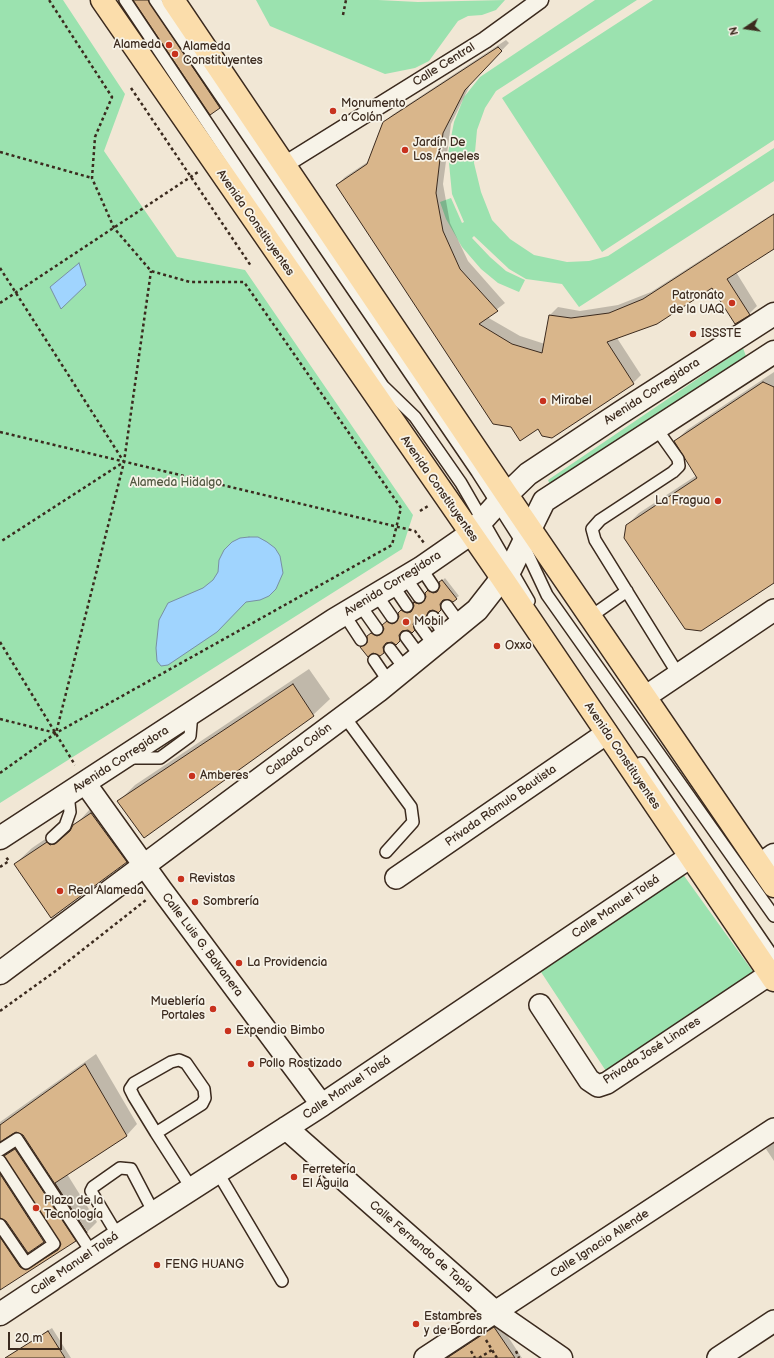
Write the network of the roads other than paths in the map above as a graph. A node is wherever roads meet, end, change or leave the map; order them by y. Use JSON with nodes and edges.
{"nodes":[{"id":1,"x":102,"y":0,"type":"edge"},
{"id":2,"x":125,"y":0,"type":"edge"},
{"id":3,"x":155,"y":0,"type":"edge"},
{"id":4,"x":173,"y":0,"type":"edge"},
{"id":5,"x":540,"y":0,"type":"edge"},
{"id":6,"x":284,"y":165,"type":"junction"},
{"id":7,"x":774,"y":314,"type":"edge"},
{"id":8,"x":774,"y":352,"type":"edge"},
{"id":9,"x":656,"y":428,"type":"junction"},
{"id":10,"x":502,"y":499,"type":"junction"},
{"id":11,"x":476,"y":527,"type":"junction"},
{"id":12,"x":527,"y":536,"type":"junction"},
{"id":13,"x":506,"y":573,"type":"junction"},
{"id":14,"x":433,"y":586,"type":"dead end"},
{"id":15,"x":383,"y":590,"type":"junction"},
{"id":16,"x":627,"y":591,"type":"junction"},
{"id":17,"x":419,"y":597,"type":"dead end"},
{"id":18,"x":407,"y":606,"type":"dead end"},
{"id":19,"x":447,"y":606,"type":"dead end"},
{"id":20,"x":774,"y":610,"type":"edge"},
{"id":21,"x":392,"y":617,"type":"dead end"},
{"id":22,"x":433,"y":617,"type":"dead end"},
{"id":23,"x":590,"y":617,"type":"junction"},
{"id":24,"x":420,"y":626,"type":"dead end"},
{"id":25,"x":377,"y":629,"type":"dead end"},
{"id":26,"x":406,"y":637,"type":"dead end"},
{"id":27,"x":361,"y":640,"type":"dead end"},
{"id":28,"x":390,"y":649,"type":"dead end"},
{"id":29,"x":426,"y":652,"type":"junction"},
{"id":30,"x":374,"y":660,"type":"dead end"},
{"id":31,"x":678,"y":674,"type":"junction"},
{"id":32,"x":645,"y":697,"type":"junction"},
{"id":33,"x":344,"y":716,"type":"junction"},
{"id":34,"x":607,"y":733,"type":"junction"},
{"id":35,"x":77,"y":789,"type":"junction"},
{"id":36,"x":0,"y":838,"type":"edge"},
{"id":37,"x":52,"y":838,"type":"dead end"},
{"id":38,"x":386,"y":852,"type":"dead end"},
{"id":39,"x":690,"y":857,"type":"junction"},
{"id":40,"x":767,"y":860,"type":"edge"},
{"id":41,"x":144,"y":866,"type":"junction"},
{"id":42,"x":396,"y":878,"type":"dead end"},
{"id":43,"x":774,"y":886,"type":"edge"},
{"id":44,"x":774,"y":916,"type":"edge"},
{"id":45,"x":773,"y":971,"type":"edge"},
{"id":46,"x":0,"y":973,"type":"edge"},
{"id":47,"x":540,"y":1005,"type":"dead end"},
{"id":48,"x":322,"y":1105,"type":"junction"},
{"id":49,"x":286,"y":1128,"type":"junction"},
{"id":50,"x":774,"y":1129,"type":"edge"},
{"id":51,"x":156,"y":1133,"type":"junction"},
{"id":52,"x":0,"y":1150,"type":"edge"},
{"id":53,"x":0,"y":1161,"type":"edge"},
{"id":54,"x":218,"y":1173,"type":"junction"},
{"id":55,"x":192,"y":1189,"type":"junction"},
{"id":56,"x":154,"y":1213,"type":"junction"},
{"id":57,"x":0,"y":1225,"type":"edge"},
{"id":58,"x":118,"y":1236,"type":"junction"},
{"id":59,"x":92,"y":1253,"type":"junction"},
{"id":60,"x":282,"y":1281,"type":"dead end"},
{"id":61,"x":496,"y":1313,"type":"junction"},
{"id":62,"x":0,"y":1314,"type":"edge"},
{"id":63,"x":774,"y":1321,"type":"edge"},
{"id":64,"x":425,"y":1358,"type":"edge"},
{"id":65,"x":561,"y":1358,"type":"edge"},
{"id":66,"x":718,"y":1358,"type":"edge"}],
"edges":[{"from":1,"to":11,"type":"main road","name":"Avenida Constituyentes"},
{"from":2,"to":11,"type":"lane"},
{"from":3,"to":10,"type":"lane"},
{"from":4,"to":6,"type":"main road"},
{"from":5,"to":6,"type":"street","name":"Calle Central"},
{"from":6,"to":10,"type":"main road"},
{"from":7,"to":10,"type":"street","name":"Avenida Corregidora"},
{"from":8,"to":9,"type":"street"},
{"from":9,"to":12,"type":"street"},
{"from":9,"to":16,"type":"lane"},
{"from":10,"to":11,"type":"street","name":"Avenida Corregidora"},
{"from":10,"to":12,"type":"main road"},
{"from":11,"to":13,"type":"main road","name":"Avenida Constituyentes"},
{"from":11,"to":15,"type":"street","name":"Avenida Corregidora"},
{"from":12,"to":13,"type":"street","name":"Calzada Colón"},
{"from":12,"to":23,"type":"main road"},
{"from":12,"to":44,"type":"lane"},
{"from":13,"to":29,"type":"street","name":"Calzada Colón"},
{"from":13,"to":34,"type":"main road","name":"Avenida Constituyentes"},
{"from":13,"to":45,"type":"lane"},
{"from":14,"to":15,"type":"lane"},
{"from":15,"to":17,"type":"lane"},
{"from":15,"to":18,"type":"lane"},
{"from":15,"to":21,"type":"lane"},
{"from":15,"to":25,"type":"lane"},
{"from":15,"to":27,"type":"lane"},
{"from":15,"to":35,"type":"street","name":"Avenida Corregidora"},
{"from":16,"to":23,"type":"lane"},
{"from":16,"to":31,"type":"lane"},
{"from":19,"to":29,"type":"lane"},
{"from":20,"to":31,"type":"street"},
{"from":22,"to":29,"type":"lane"},
{"from":23,"to":32,"type":"main road"},
{"from":24,"to":29,"type":"lane"},
{"from":26,"to":29,"type":"lane"},
{"from":28,"to":29,"type":"lane"},
{"from":29,"to":30,"type":"lane"},
{"from":29,"to":33,"type":"street","name":"Calzada Colón"},
{"from":31,"to":32,"type":"street"},
{"from":32,"to":40,"type":"main road"},
{"from":33,"to":38,"type":"lane"},
{"from":33,"to":41,"type":"street","name":"Calzada Colón"},
{"from":34,"to":39,"type":"main road","name":"Avenida Constituyentes"},
{"from":34,"to":42,"type":"street","name":"Privada Rómulo Bautista"},
{"from":35,"to":36,"type":"street","name":"Avenida Corregidora"},
{"from":35,"to":37,"type":"lane"},
{"from":35,"to":41,"type":"street","name":"Calle Luis G. Balvanera"},
{"from":39,"to":45,"type":"main road","name":"Avenida Constituyentes"},
{"from":39,"to":48,"type":"street","name":"Calle Manuel Tolsá"},
{"from":40,"to":43,"type":"main road"},
{"from":41,"to":46,"type":"street","name":"Calzada Colón"},
{"from":41,"to":48,"type":"street","name":"Calle Luis G. Balvanera"},
{"from":45,"to":47,"type":"street","name":"Privada José Linares"},
{"from":48,"to":49,"type":"street","name":"Calle Manuel Tolsá"},
{"from":49,"to":54,"type":"street","name":"Calle Manuel Tolsá"},
{"from":49,"to":61,"type":"street","name":"Calle Fernando de Tapia"},
{"from":50,"to":61,"type":"street","name":"Calle Ignacio Allende"},
{"from":51,"to":51,"type":"lane"},
{"from":51,"to":55,"type":"lane"},
{"from":52,"to":59,"type":"lane"},
{"from":53,"to":57,"type":"lane"},
{"from":54,"to":55,"type":"street","name":"Calle Manuel Tolsá"},
{"from":54,"to":60,"type":"lane"},
{"from":55,"to":56,"type":"street","name":"Calle Manuel Tolsá"},
{"from":56,"to":58,"type":"street","name":"Calle Manuel Tolsá"},
{"from":56,"to":58,"type":"lane"},
{"from":58,"to":59,"type":"street","name":"Calle Manuel Tolsá"},
{"from":59,"to":62,"type":"street","name":"Calle Manuel Tolsá"},
{"from":61,"to":64,"type":"street","name":"Calle Ignacio Allende"},
{"from":61,"to":65,"type":"street","name":"Calle Fernando de Tapia"},
{"from":63,"to":66,"type":"street"}]}
